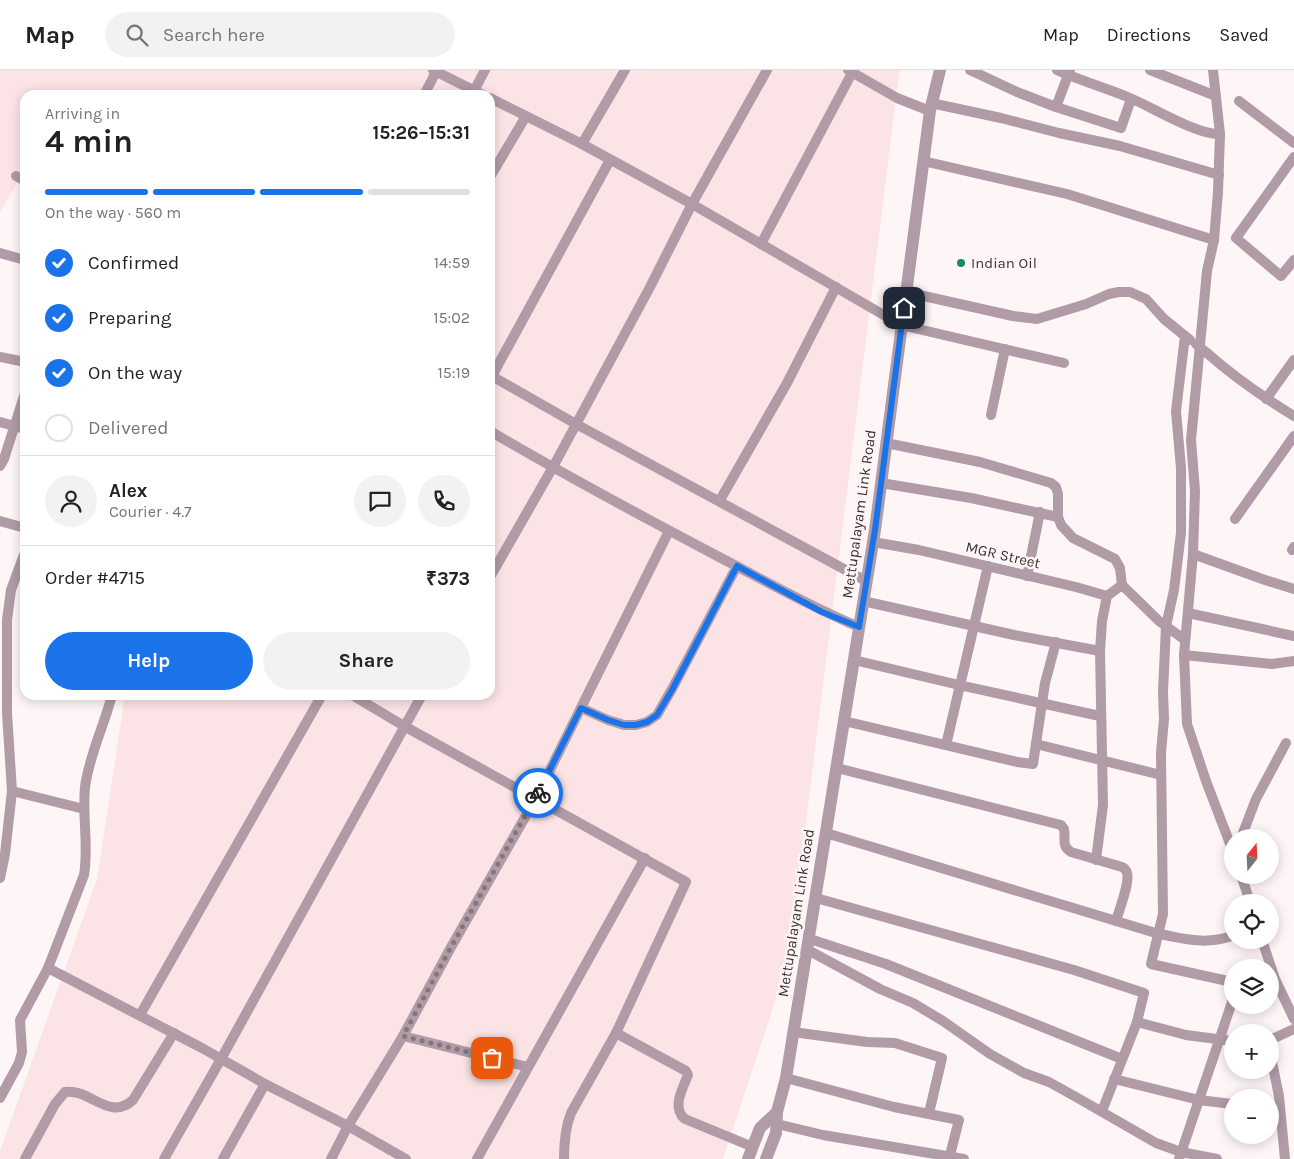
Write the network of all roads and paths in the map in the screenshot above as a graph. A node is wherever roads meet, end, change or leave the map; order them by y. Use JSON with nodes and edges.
{"nodes":[{"id":1,"x":485,"y":70,"type":"edge"},
{"id":2,"x":625,"y":70,"type":"edge"},
{"id":3,"x":767,"y":70,"type":"edge"},
{"id":4,"x":940,"y":70,"type":"edge"},
{"id":5,"x":970,"y":70,"type":"edge"},
{"id":6,"x":1058,"y":70,"type":"edge"},
{"id":7,"x":1150,"y":70,"type":"edge"},
{"id":8,"x":1213,"y":70,"type":"edge"},
{"id":9,"x":434,"y":71,"type":"edge"},
{"id":10,"x":850,"y":71,"type":"edge"},
{"id":11,"x":1069,"y":72,"type":"edge"},
{"id":12,"x":426,"y":90,"type":"edge"},
{"id":13,"x":473,"y":90,"type":"edge"},
{"id":14,"x":480,"y":90,"type":"edge"},
{"id":15,"x":1216,"y":96,"type":"junction"},
{"id":16,"x":1131,"y":99,"type":"junction"},
{"id":17,"x":495,"y":100,"type":"edge"},
{"id":18,"x":1239,"y":101,"type":"dead end"},
{"id":19,"x":931,"y":107,"type":"junction"},
{"id":20,"x":1056,"y":108,"type":"junction"},
{"id":21,"x":526,"y":116,"type":"junction"},
{"id":22,"x":1220,"y":134,"type":"junction"},
{"id":23,"x":1294,"y":143,"type":"edge"},
{"id":24,"x":582,"y":144,"type":"junction"},
{"id":25,"x":1294,"y":157,"type":"edge"},
{"id":26,"x":610,"y":160,"type":"junction"},
{"id":27,"x":924,"y":161,"type":"junction"},
{"id":28,"x":495,"y":169,"type":"edge"},
{"id":29,"x":1219,"y":175,"type":"junction"},
{"id":30,"x":692,"y":204,"type":"junction"},
{"id":31,"x":1214,"y":240,"type":"junction"},
{"id":32,"x":761,"y":244,"type":"junction"},
{"id":33,"x":0,"y":253,"type":"edge"},
{"id":34,"x":20,"y":259,"type":"edge"},
{"id":35,"x":1294,"y":260,"type":"edge"},
{"id":36,"x":836,"y":287,"type":"junction"},
{"id":37,"x":906,"y":292,"type":"junction"},
{"id":38,"x":901,"y":325,"type":"junction"},
{"id":39,"x":1185,"y":336,"type":"junction"},
{"id":40,"x":1004,"y":349,"type":"junction"},
{"id":41,"x":0,"y":357,"type":"edge"},
{"id":42,"x":1294,"y":360,"type":"edge"},
{"id":43,"x":20,"y":361,"type":"edge"},
{"id":44,"x":1064,"y":363,"type":"dead end"},
{"id":45,"x":495,"y":368,"type":"edge"},
{"id":46,"x":495,"y":377,"type":"edge"},
{"id":47,"x":1266,"y":399,"type":"junction"},
{"id":48,"x":991,"y":414,"type":"dead end"},
{"id":49,"x":1294,"y":416,"type":"edge"},
{"id":50,"x":0,"y":422,"type":"edge"},
{"id":51,"x":576,"y":424,"type":"junction"},
{"id":52,"x":20,"y":427,"type":"edge"},
{"id":53,"x":495,"y":434,"type":"edge"},
{"id":54,"x":1294,"y":436,"type":"edge"},
{"id":55,"x":886,"y":443,"type":"junction"},
{"id":56,"x":0,"y":466,"type":"edge"},
{"id":57,"x":553,"y":468,"type":"junction"},
{"id":58,"x":881,"y":483,"type":"junction"},
{"id":59,"x":720,"y":500,"type":"junction"},
{"id":60,"x":1040,"y":512,"type":"junction"},
{"id":61,"x":1058,"y":517,"type":"junction"},
{"id":62,"x":1235,"y":519,"type":"dead end"},
{"id":63,"x":0,"y":521,"type":"edge"},
{"id":64,"x":20,"y":527,"type":"edge"},
{"id":65,"x":669,"y":530,"type":"junction"},
{"id":66,"x":873,"y":542,"type":"junction"},
{"id":67,"x":1193,"y":554,"type":"junction"},
{"id":68,"x":20,"y":566,"type":"edge"},
{"id":69,"x":737,"y":566,"type":"junction"},
{"id":70,"x":988,"y":566,"type":"junction"},
{"id":71,"x":495,"y":568,"type":"edge"},
{"id":72,"x":1027,"y":576,"type":"junction"},
{"id":73,"x":866,"y":581,"type":"junction"},
{"id":74,"x":1122,"y":585,"type":"junction"},
{"id":75,"x":1294,"y":589,"type":"edge"},
{"id":76,"x":1107,"y":596,"type":"junction"},
{"id":77,"x":863,"y":601,"type":"junction"},
{"id":78,"x":1188,"y":613,"type":"junction"},
{"id":79,"x":4,"y":620,"type":"edge"},
{"id":80,"x":973,"y":625,"type":"junction"},
{"id":81,"x":1166,"y":626,"type":"junction"},
{"id":82,"x":859,"y":627,"type":"junction"},
{"id":83,"x":1294,"y":636,"type":"edge"},
{"id":84,"x":1185,"y":640,"type":"junction"},
{"id":85,"x":1056,"y":642,"type":"junction"},
{"id":86,"x":1100,"y":651,"type":"junction"},
{"id":87,"x":1184,"y":655,"type":"junction"},
{"id":88,"x":854,"y":660,"type":"junction"},
{"id":89,"x":1294,"y":661,"type":"edge"},
{"id":90,"x":959,"y":686,"type":"junction"},
{"id":91,"x":110,"y":700,"type":"edge"},
{"id":92,"x":319,"y":700,"type":"edge"},
{"id":93,"x":360,"y":700,"type":"edge"},
{"id":94,"x":419,"y":700,"type":"edge"},
{"id":95,"x":1042,"y":704,"type":"junction"},
{"id":96,"x":581,"y":708,"type":"junction"},
{"id":97,"x":3,"y":712,"type":"edge"},
{"id":98,"x":1100,"y":716,"type":"junction"},
{"id":99,"x":844,"y":721,"type":"junction"},
{"id":100,"x":404,"y":726,"type":"junction"},
{"id":101,"x":1286,"y":743,"type":"dead end"},
{"id":102,"x":1036,"y":744,"type":"junction"},
{"id":103,"x":946,"y":745,"type":"junction"},
{"id":104,"x":5,"y":754,"type":"edge"},
{"id":105,"x":1101,"y":760,"type":"junction"},
{"id":106,"x":836,"y":768,"type":"junction"},
{"id":107,"x":1161,"y":775,"type":"junction"},
{"id":108,"x":12,"y":791,"type":"junction"},
{"id":109,"x":536,"y":798,"type":"junction"},
{"id":110,"x":84,"y":809,"type":"junction"},
{"id":111,"x":1225,"y":829,"type":"edge"},
{"id":112,"x":1244,"y":829,"type":"edge"},
{"id":113,"x":826,"y":832,"type":"junction"},
{"id":114,"x":3,"y":853,"type":"edge"},
{"id":115,"x":645,"y":858,"type":"junction"},
{"id":116,"x":1096,"y":860,"type":"junction"},
{"id":117,"x":0,"y":878,"type":"edge"},
{"id":118,"x":816,"y":898,"type":"junction"},
{"id":119,"x":1116,"y":921,"type":"junction"},
{"id":120,"x":1159,"y":934,"type":"junction"},
{"id":121,"x":1224,"y":939,"type":"edge"},
{"id":122,"x":809,"y":944,"type":"junction"},
{"id":123,"x":1265,"y":949,"type":"edge"},
{"id":124,"x":48,"y":968,"type":"junction"},
{"id":125,"x":1224,"y":980,"type":"edge"},
{"id":126,"x":1228,"y":1014,"type":"edge"},
{"id":127,"x":140,"y":1015,"type":"junction"},
{"id":128,"x":1294,"y":1019,"type":"edge"},
{"id":129,"x":1137,"y":1022,"type":"junction"},
{"id":130,"x":1294,"y":1029,"type":"edge"},
{"id":131,"x":793,"y":1032,"type":"junction"},
{"id":132,"x":174,"y":1033,"type":"junction"},
{"id":133,"x":616,"y":1033,"type":"junction"},
{"id":134,"x":403,"y":1036,"type":"junction"},
{"id":135,"x":1279,"y":1036,"type":"edge"},
{"id":136,"x":1220,"y":1040,"type":"junction"},
{"id":137,"x":1224,"y":1040,"type":"edge"},
{"id":138,"x":221,"y":1059,"type":"junction"},
{"id":139,"x":1122,"y":1059,"type":"junction"},
{"id":140,"x":528,"y":1067,"type":"junction"},
{"id":141,"x":786,"y":1078,"type":"junction"},
{"id":142,"x":1114,"y":1079,"type":"junction"},
{"id":143,"x":265,"y":1084,"type":"junction"},
{"id":144,"x":0,"y":1098,"type":"edge"},
{"id":145,"x":1199,"y":1100,"type":"junction"},
{"id":146,"x":1224,"y":1103,"type":"edge"},
{"id":147,"x":1102,"y":1111,"type":"junction"},
{"id":148,"x":929,"y":1113,"type":"junction"},
{"id":149,"x":777,"y":1118,"type":"junction"},
{"id":150,"x":348,"y":1126,"type":"junction"},
{"id":151,"x":1279,"y":1130,"type":"edge"},
{"id":152,"x":750,"y":1153,"type":"edge"},
{"id":153,"x":1180,"y":1156,"type":"edge"},
{"id":154,"x":949,"y":1158,"type":"edge"},
{"id":155,"x":25,"y":1159,"type":"edge"},
{"id":156,"x":164,"y":1159,"type":"edge"},
{"id":157,"x":223,"y":1159,"type":"edge"},
{"id":158,"x":331,"y":1159,"type":"edge"},
{"id":159,"x":406,"y":1159,"type":"edge"},
{"id":160,"x":478,"y":1159,"type":"edge"},
{"id":161,"x":564,"y":1159,"type":"edge"},
{"id":162,"x":766,"y":1159,"type":"edge"},
{"id":163,"x":964,"y":1159,"type":"edge"},
{"id":164,"x":1216,"y":1159,"type":"edge"},
{"id":165,"x":1285,"y":1159,"type":"edge"}],
"edges":[{"from":1,"to":14,"type":"street"},
{"from":2,"to":24,"type":"street"},
{"from":3,"to":30,"type":"street"},
{"from":4,"to":19,"type":"street","name":"Mettupalayam Link Road"},
{"from":5,"to":20,"type":"street"},
{"from":6,"to":11,"type":"street"},
{"from":7,"to":15,"type":"street"},
{"from":8,"to":15,"type":"street"},
{"from":9,"to":12,"type":"street"},
{"from":9,"to":13,"type":"street"},
{"from":10,"to":19,"type":"street"},
{"from":10,"to":32,"type":"street"},
{"from":11,"to":16,"type":"street"},
{"from":11,"to":20,"type":"street"},
{"from":15,"to":22,"type":"street"},
{"from":16,"to":20,"type":"street"},
{"from":16,"to":22,"type":"street"},
{"from":17,"to":21,"type":"street"},
{"from":18,"to":23,"type":"street"},
{"from":19,"to":27,"type":"street","name":"Mettupalayam Link Road"},
{"from":19,"to":29,"type":"street"},
{"from":21,"to":24,"type":"street"},
{"from":21,"to":28,"type":"street"},
{"from":22,"to":29,"type":"street"},
{"from":24,"to":26,"type":"street"},
{"from":25,"to":35,"type":"street"},
{"from":26,"to":30,"type":"street"},
{"from":26,"to":45,"type":"street"},
{"from":27,"to":31,"type":"street"},
{"from":27,"to":37,"type":"street","name":"Mettupalayam Link Road"},
{"from":29,"to":31,"type":"street"},
{"from":30,"to":32,"type":"street"},
{"from":30,"to":51,"type":"street"},
{"from":31,"to":67,"type":"street"},
{"from":32,"to":36,"type":"street"},
{"from":33,"to":34,"type":"street"},
{"from":36,"to":38,"type":"street"},
{"from":36,"to":59,"type":"street"},
{"from":37,"to":38,"type":"street","name":"Mettupalayam Link Road"},
{"from":37,"to":39,"type":"street"},
{"from":38,"to":40,"type":"street"},
{"from":38,"to":55,"type":"street","name":"Mettupalayam Link Road"},
{"from":39,"to":47,"type":"street","bridge":true},
{"from":39,"to":81,"type":"street"},
{"from":40,"to":44,"type":"street"},
{"from":40,"to":48,"type":"street"},
{"from":41,"to":43,"type":"street"},
{"from":42,"to":47,"type":"street"},
{"from":46,"to":51,"type":"street"},
{"from":47,"to":49,"type":"street"},
{"from":50,"to":52,"type":"street"},
{"from":51,"to":57,"type":"street"},
{"from":51,"to":59,"type":"street"},
{"from":52,"to":56,"type":"street"},
{"from":53,"to":57,"type":"street"},
{"from":54,"to":62,"type":"street"},
{"from":55,"to":58,"type":"street","name":"Mettupalayam Link Road"},
{"from":55,"to":61,"type":"street"},
{"from":57,"to":65,"type":"street"},
{"from":57,"to":71,"type":"street"},
{"from":58,"to":60,"type":"street"},
{"from":58,"to":66,"type":"street","name":"Mettupalayam Link Road"},
{"from":59,"to":73,"type":"street"},
{"from":60,"to":61,"type":"street"},
{"from":60,"to":72,"type":"street"},
{"from":61,"to":74,"type":"street"},
{"from":63,"to":64,"type":"street"},
{"from":65,"to":69,"type":"street"},
{"from":65,"to":96,"type":"street"},
{"from":66,"to":70,"type":"street","name":"MGR Street"},
{"from":66,"to":73,"type":"street","name":"Mettupalayam Link Road"},
{"from":67,"to":75,"type":"street"},
{"from":67,"to":78,"type":"street"},
{"from":68,"to":79,"type":"street"},
{"from":69,"to":82,"type":"street"},
{"from":69,"to":96,"type":"street"},
{"from":70,"to":72,"type":"street","name":"MGR Street"},
{"from":70,"to":80,"type":"street"},
{"from":72,"to":76,"type":"street","name":"MGR Street"},
{"from":73,"to":77,"type":"street","name":"Mettupalayam Link Road"},
{"from":74,"to":76,"type":"street"},
{"from":74,"to":81,"type":"street"},
{"from":76,"to":86,"type":"street"},
{"from":77,"to":80,"type":"street"},
{"from":77,"to":82,"type":"street","name":"Mettupalayam Link Road"},
{"from":78,"to":83,"type":"street"},
{"from":78,"to":84,"type":"street"},
{"from":79,"to":97,"type":"street"},
{"from":80,"to":85,"type":"street"},
{"from":80,"to":90,"type":"street"},
{"from":81,"to":84,"type":"street"},
{"from":81,"to":107,"type":"street"},
{"from":82,"to":88,"type":"street","name":"Mettupalayam Link Road"},
{"from":84,"to":87,"type":"street"},
{"from":85,"to":86,"type":"street"},
{"from":85,"to":95,"type":"street"},
{"from":86,"to":98,"type":"street"},
{"from":87,"to":89,"type":"street"},
{"from":87,"to":111,"type":"street"},
{"from":88,"to":90,"type":"street"},
{"from":88,"to":99,"type":"street","name":"Mettupalayam Link Road"},
{"from":90,"to":95,"type":"street"},
{"from":90,"to":103,"type":"street"},
{"from":91,"to":110,"type":"street"},
{"from":92,"to":127,"type":"street"},
{"from":93,"to":100,"type":"street"},
{"from":94,"to":100,"type":"street"},
{"from":95,"to":98,"type":"street"},
{"from":95,"to":102,"type":"street"},
{"from":96,"to":109,"type":"street"},
{"from":97,"to":104,"type":"street"},
{"from":98,"to":105,"type":"street"},
{"from":99,"to":103,"type":"street"},
{"from":99,"to":106,"type":"street","name":"Mettupalayam Link Road"},
{"from":100,"to":109,"type":"street"},
{"from":100,"to":138,"type":"street"},
{"from":101,"to":112,"type":"street"},
{"from":102,"to":103,"type":"street"},
{"from":102,"to":105,"type":"street"},
{"from":104,"to":108,"type":"street"},
{"from":105,"to":107,"type":"street"},
{"from":105,"to":116,"type":"street"},
{"from":106,"to":113,"type":"street","name":"Mettupalayam Link Road"},
{"from":106,"to":116,"type":"street"},
{"from":107,"to":120,"type":"street"},
{"from":108,"to":110,"type":"street"},
{"from":108,"to":114,"type":"street"},
{"from":109,"to":115,"type":"street"},
{"from":109,"to":134,"type":"street"},
{"from":110,"to":124,"type":"street"},
{"from":113,"to":118,"type":"street","name":"Mettupalayam Link Road"},
{"from":113,"to":119,"type":"street"},
{"from":114,"to":117,"type":"street"},
{"from":115,"to":133,"type":"street"},
{"from":115,"to":140,"type":"street"},
{"from":116,"to":119,"type":"street"},
{"from":118,"to":122,"type":"street","name":"Mettupalayam Link Road"},
{"from":118,"to":129,"type":"street"},
{"from":119,"to":120,"type":"street"},
{"from":120,"to":121,"type":"street"},
{"from":120,"to":125,"type":"street"},
{"from":122,"to":131,"type":"street","name":"Mettupalayam Link Road"},
{"from":122,"to":139,"type":"street"},
{"from":122,"to":147,"type":"street"},
{"from":123,"to":128,"type":"street"},
{"from":124,"to":127,"type":"street"},
{"from":124,"to":144,"type":"street"},
{"from":126,"to":136,"type":"street"},
{"from":127,"to":132,"type":"street"},
{"from":129,"to":136,"type":"street"},
{"from":129,"to":139,"type":"street"},
{"from":130,"to":135,"type":"street"},
{"from":131,"to":141,"type":"street","name":"Mettupalayam Link Road"},
{"from":131,"to":148,"type":"street"},
{"from":132,"to":138,"type":"street"},
{"from":132,"to":155,"type":"street"},
{"from":133,"to":152,"type":"street"},
{"from":133,"to":161,"type":"street"},
{"from":134,"to":140,"type":"street"},
{"from":134,"to":150,"type":"street"},
{"from":136,"to":137,"type":"street"},
{"from":136,"to":145,"type":"street"},
{"from":138,"to":143,"type":"street"},
{"from":138,"to":156,"type":"street"},
{"from":139,"to":142,"type":"street"},
{"from":140,"to":160,"type":"street"},
{"from":141,"to":148,"type":"street"},
{"from":141,"to":149,"type":"street","name":"Mettupalayam Link Road"},
{"from":142,"to":145,"type":"street"},
{"from":142,"to":147,"type":"street"},
{"from":143,"to":150,"type":"street"},
{"from":143,"to":157,"type":"street"},
{"from":145,"to":146,"type":"street"},
{"from":145,"to":153,"type":"street"},
{"from":147,"to":153,"type":"street"},
{"from":148,"to":154,"type":"street"},
{"from":149,"to":152,"type":"street"},
{"from":149,"to":154,"type":"street"},
{"from":149,"to":162,"type":"street","name":"Mettupalayam Link Road"},
{"from":150,"to":158,"type":"street"},
{"from":150,"to":159,"type":"street"},
{"from":151,"to":165,"type":"street"},
{"from":153,"to":164,"type":"street"},
{"from":154,"to":163,"type":"street"}]}
